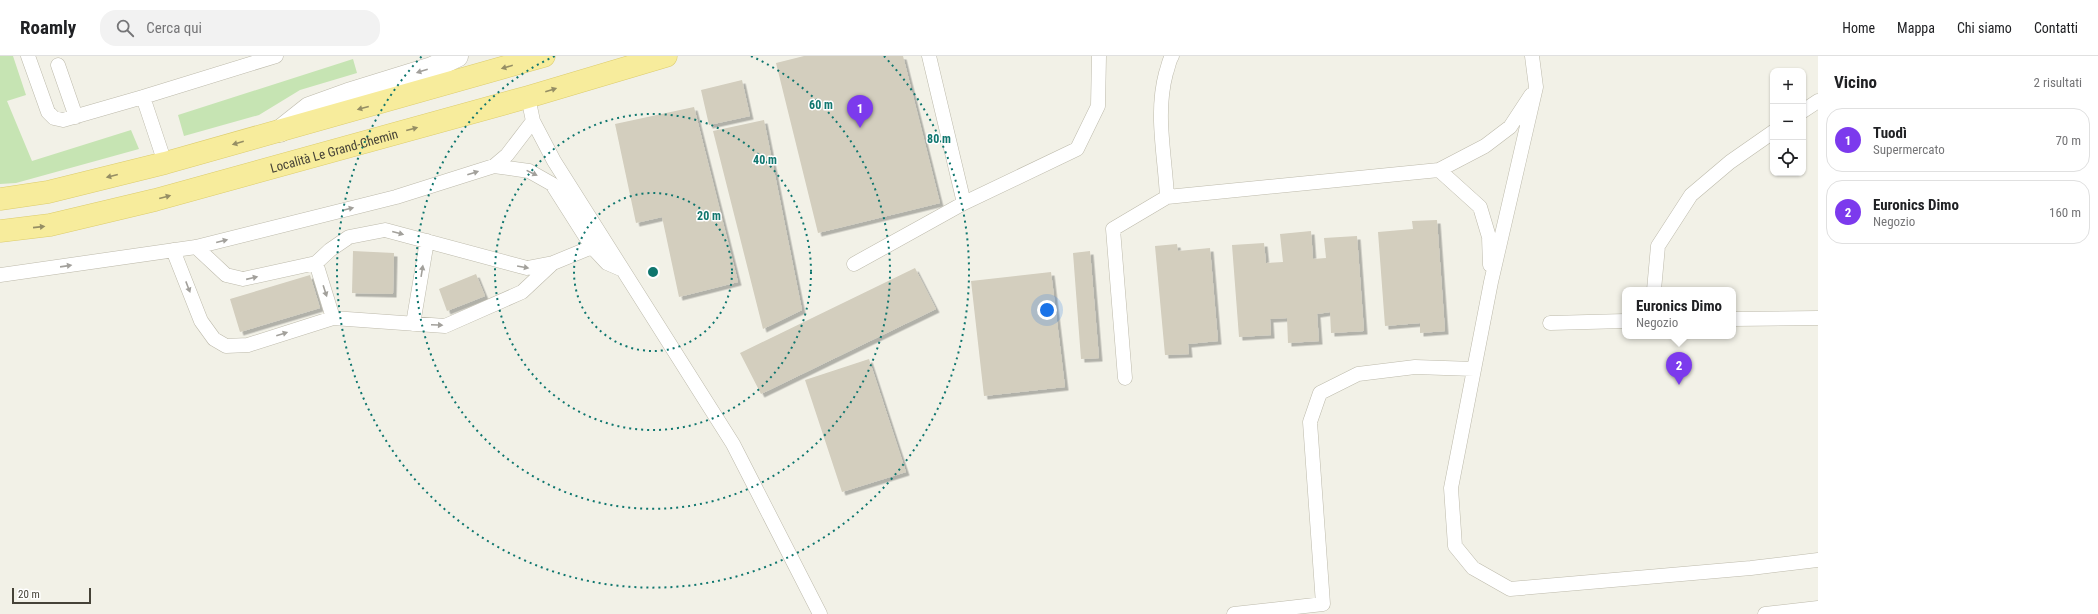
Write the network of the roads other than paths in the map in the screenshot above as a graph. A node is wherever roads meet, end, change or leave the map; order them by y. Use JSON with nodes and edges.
{"nodes":[{"id":1,"x":28,"y":56,"type":"edge"},
{"id":2,"x":276,"y":56,"type":"edge"},
{"id":3,"x":457,"y":56,"type":"edge"},
{"id":4,"x":544,"y":56,"type":"edge"},
{"id":5,"x":666,"y":56,"type":"edge"},
{"id":6,"x":929,"y":56,"type":"edge"},
{"id":7,"x":1099,"y":56,"type":"edge"},
{"id":8,"x":1172,"y":56,"type":"edge"},
{"id":9,"x":1532,"y":56,"type":"edge"},
{"id":10,"x":58,"y":65,"type":"dead end"},
{"id":11,"x":1536,"y":87,"type":"junction"},
{"id":12,"x":143,"y":97,"type":"junction"},
{"id":13,"x":528,"y":97,"type":"junction"},
{"id":14,"x":1818,"y":101,"type":"edge"},
{"id":15,"x":1806,"y":109,"type":"edge"},
{"id":16,"x":76,"y":117,"type":"junction"},
{"id":17,"x":533,"y":121,"type":"junction"},
{"id":18,"x":280,"y":131,"type":"junction"},
{"id":19,"x":1770,"y":134,"type":"edge"},
{"id":20,"x":165,"y":163,"type":"junction"},
{"id":21,"x":494,"y":166,"type":"junction"},
{"id":22,"x":1439,"y":170,"type":"junction"},
{"id":23,"x":1167,"y":197,"type":"junction"},
{"id":24,"x":0,"y":199,"type":"edge"},
{"id":25,"x":964,"y":204,"type":"junction"},
{"id":26,"x":0,"y":231,"type":"edge"},
{"id":27,"x":427,"y":241,"type":"junction"},
{"id":28,"x":196,"y":247,"type":"junction"},
{"id":29,"x":592,"y":247,"type":"junction"},
{"id":30,"x":173,"y":250,"type":"junction"},
{"id":31,"x":316,"y":263,"type":"junction"},
{"id":32,"x":553,"y":263,"type":"junction"},
{"id":33,"x":854,"y":264,"type":"dead end"},
{"id":34,"x":623,"y":270,"type":"junction"},
{"id":35,"x":0,"y":275,"type":"edge"},
{"id":36,"x":1491,"y":282,"type":"junction"},
{"id":37,"x":1654,"y":287,"type":"edge"},
{"id":38,"x":333,"y":318,"type":"junction"},
{"id":39,"x":1818,"y":318,"type":"edge"},
{"id":40,"x":1736,"y":319,"type":"edge"},
{"id":41,"x":1622,"y":321,"type":"edge"},
{"id":42,"x":1550,"y":323,"type":"dead end"},
{"id":43,"x":413,"y":324,"type":"junction"},
{"id":44,"x":1474,"y":369,"type":"junction"},
{"id":45,"x":1125,"y":378,"type":"dead end"},
{"id":46,"x":1818,"y":560,"type":"edge"},
{"id":47,"x":1818,"y":608,"type":"edge"},
{"id":48,"x":820,"y":614,"type":"edge"},
{"id":49,"x":1234,"y":614,"type":"edge"},
{"id":50,"x":1765,"y":614,"type":"edge"}],
"edges":[{"from":1,"to":16,"type":"lane"},
{"from":2,"to":12,"type":"lane"},
{"from":3,"to":18,"type":"street","one_way":true},
{"from":4,"to":18,"type":"main road","one_way":true},
{"from":13,"to":5,"type":"main road","name":"Località Le Grand-Chemin","one_way":true},
{"from":6,"to":25,"type":"lane"},
{"from":7,"to":25,"type":"lane"},
{"from":8,"to":23,"type":"lane"},
{"from":9,"to":11,"type":"lane"},
{"from":10,"to":16,"type":"lane"},
{"from":11,"to":22,"type":"lane"},
{"from":11,"to":36,"type":"lane"},
{"from":12,"to":16,"type":"lane"},
{"from":12,"to":20,"type":"lane"},
{"from":13,"to":17,"type":"lane"},
{"from":26,"to":13,"type":"main road","name":"Località Le Grand-Chemin","one_way":true},
{"from":14,"to":15,"type":"lane"},
{"from":17,"to":21,"type":"lane"},
{"from":17,"to":34,"type":"lane"},
{"from":18,"to":20,"type":"main road","one_way":true},
{"from":19,"to":37,"type":"lane"},
{"from":20,"to":24,"type":"main road","one_way":true},
{"from":28,"to":21,"type":"lane","one_way":true},
{"from":21,"to":29,"type":"lane","one_way":true},
{"from":22,"to":23,"type":"lane"},
{"from":22,"to":36,"type":"lane"},
{"from":23,"to":45,"type":"lane"},
{"from":25,"to":33,"type":"lane"},
{"from":31,"to":27,"type":"lane","one_way":true},
{"from":27,"to":32,"type":"lane","one_way":true},
{"from":43,"to":27,"type":"lane","one_way":true},
{"from":28,"to":30,"type":"lane"},
{"from":28,"to":31,"type":"lane","one_way":true},
{"from":29,"to":32,"type":"lane"},
{"from":29,"to":34,"type":"lane"},
{"from":35,"to":30,"type":"lane","one_way":true},
{"from":30,"to":38,"type":"lane","one_way":true},
{"from":31,"to":38,"type":"lane","one_way":true},
{"from":43,"to":32,"type":"lane","one_way":true},
{"from":34,"to":48,"type":"lane"},
{"from":36,"to":44,"type":"lane"},
{"from":38,"to":43,"type":"lane"},
{"from":39,"to":40,"type":"lane"},
{"from":41,"to":42,"type":"lane"},
{"from":44,"to":46,"type":"lane"},
{"from":44,"to":49,"type":"lane"},
{"from":47,"to":50,"type":"lane"}]}
